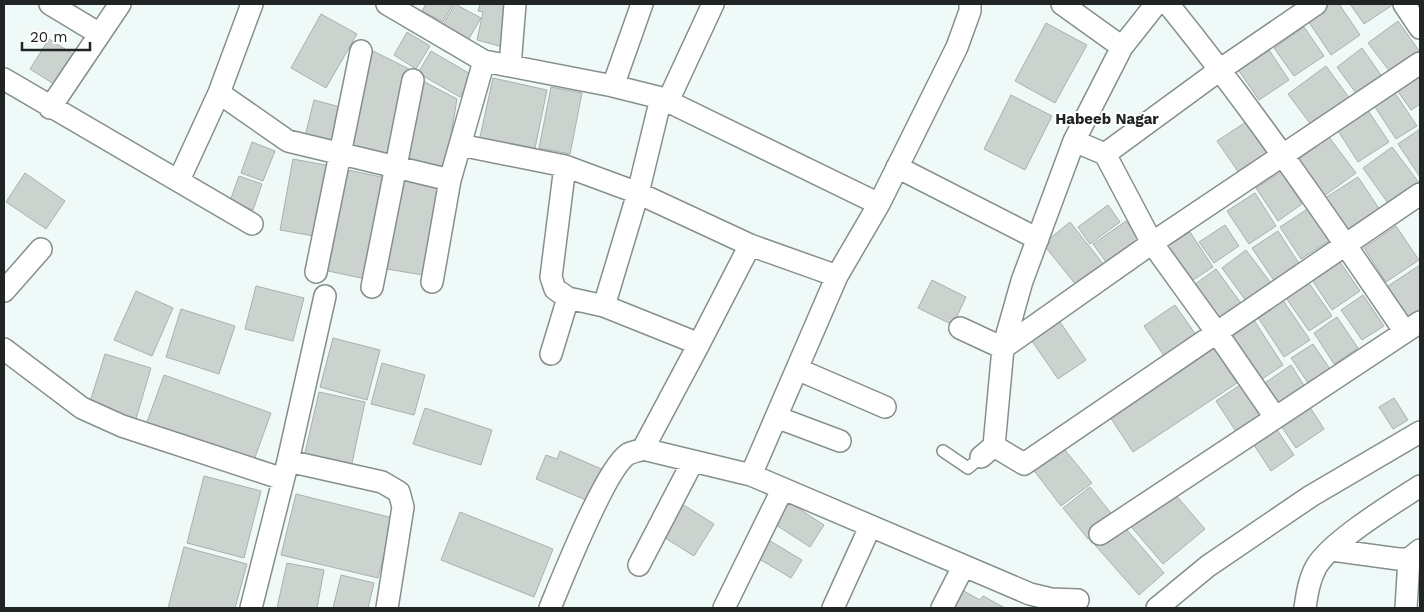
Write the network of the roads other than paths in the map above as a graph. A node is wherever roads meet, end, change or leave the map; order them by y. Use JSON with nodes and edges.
{"nodes":[{"id":1,"x":50,"y":4,"type":"edge"},
{"id":2,"x":120,"y":4,"type":"edge"},
{"id":3,"x":252,"y":4,"type":"edge"},
{"id":4,"x":515,"y":4,"type":"edge"},
{"id":5,"x":642,"y":4,"type":"edge"},
{"id":6,"x":713,"y":4,"type":"edge"},
{"id":7,"x":970,"y":4,"type":"edge"},
{"id":8,"x":1062,"y":4,"type":"edge"},
{"id":9,"x":1156,"y":4,"type":"edge"},
{"id":10,"x":1168,"y":4,"type":"edge"},
{"id":11,"x":1316,"y":4,"type":"edge"},
{"id":12,"x":1404,"y":4,"type":"edge"},
{"id":13,"x":393,"y":5,"type":"edge"},
{"id":14,"x":1420,"y":28,"type":"edge"},
{"id":15,"x":98,"y":33,"type":"junction"},
{"id":16,"x":1122,"y":47,"type":"junction"},
{"id":17,"x":361,"y":51,"type":"dead end"},
{"id":18,"x":484,"y":61,"type":"junction"},
{"id":19,"x":1420,"y":63,"type":"edge"},
{"id":20,"x":510,"y":66,"type":"junction"},
{"id":21,"x":1221,"y":69,"type":"junction"},
{"id":22,"x":4,"y":79,"type":"edge"},
{"id":23,"x":413,"y":80,"type":"dead end"},
{"id":24,"x":612,"y":86,"type":"junction"},
{"id":25,"x":219,"y":94,"type":"junction"},
{"id":26,"x":664,"y":100,"type":"junction"},
{"id":27,"x":50,"y":108,"type":"junction"},
{"id":28,"x":1074,"y":141,"type":"junction"},
{"id":29,"x":460,"y":145,"type":"junction"},
{"id":30,"x":340,"y":154,"type":"junction"},
{"id":31,"x":1105,"y":154,"type":"junction"},
{"id":32,"x":1284,"y":156,"type":"junction"},
{"id":33,"x":564,"y":166,"type":"junction"},
{"id":34,"x":395,"y":167,"type":"junction"},
{"id":35,"x":897,"y":167,"type":"junction"},
{"id":36,"x":179,"y":180,"type":"junction"},
{"id":37,"x":450,"y":180,"type":"junction"},
{"id":38,"x":638,"y":193,"type":"junction"},
{"id":39,"x":1420,"y":194,"type":"edge"},
{"id":40,"x":879,"y":204,"type":"junction"},
{"id":41,"x":252,"y":224,"type":"dead end"},
{"id":42,"x":1038,"y":239,"type":"junction"},
{"id":43,"x":1152,"y":243,"type":"junction"},
{"id":44,"x":1344,"y":244,"type":"junction"},
{"id":45,"x":750,"y":245,"type":"junction"},
{"id":46,"x":41,"y":250,"type":"dead end"},
{"id":47,"x":316,"y":272,"type":"dead end"},
{"id":48,"x":837,"y":276,"type":"junction"},
{"id":49,"x":432,"y":282,"type":"dead end"},
{"id":50,"x":372,"y":287,"type":"dead end"},
{"id":51,"x":4,"y":291,"type":"edge"},
{"id":52,"x":325,"y":296,"type":"dead end"},
{"id":53,"x":568,"y":298,"type":"junction"},
{"id":54,"x":604,"y":306,"type":"junction"},
{"id":55,"x":1413,"y":327,"type":"edge"},
{"id":56,"x":960,"y":328,"type":"dead end"},
{"id":57,"x":1217,"y":333,"type":"junction"},
{"id":58,"x":699,"y":344,"type":"junction"},
{"id":59,"x":1003,"y":348,"type":"junction"},
{"id":60,"x":4,"y":349,"type":"edge"},
{"id":61,"x":552,"y":354,"type":"dead end"},
{"id":62,"x":797,"y":369,"type":"junction"},
{"id":63,"x":885,"y":407,"type":"dead end"},
{"id":64,"x":776,"y":417,"type":"junction"},
{"id":65,"x":1275,"y":417,"type":"junction"},
{"id":66,"x":1420,"y":432,"type":"edge"},
{"id":67,"x":840,"y":441,"type":"dead end"},
{"id":68,"x":642,"y":449,"type":"junction"},
{"id":69,"x":943,"y":451,"type":"dead end"},
{"id":70,"x":988,"y":452,"type":"junction"},
{"id":71,"x":693,"y":461,"type":"junction"},
{"id":72,"x":285,"y":470,"type":"junction"},
{"id":73,"x":751,"y":475,"type":"junction"},
{"id":74,"x":1420,"y":486,"type":"edge"},
{"id":75,"x":782,"y":490,"type":"junction"},
{"id":76,"x":870,"y":528,"type":"junction"},
{"id":77,"x":1100,"y":534,"type":"dead end"},
{"id":78,"x":1332,"y":550,"type":"junction"},
{"id":79,"x":1414,"y":554,"type":"edge"},
{"id":80,"x":639,"y":565,"type":"dead end"},
{"id":81,"x":963,"y":567,"type":"junction"},
{"id":82,"x":1078,"y":600,"type":"dead end"},
{"id":83,"x":252,"y":608,"type":"edge"},
{"id":84,"x":387,"y":608,"type":"edge"},
{"id":85,"x":550,"y":608,"type":"edge"},
{"id":86,"x":724,"y":608,"type":"edge"},
{"id":87,"x":833,"y":608,"type":"edge"},
{"id":88,"x":942,"y":608,"type":"edge"},
{"id":89,"x":1157,"y":608,"type":"edge"},
{"id":90,"x":1305,"y":608,"type":"edge"},
{"id":91,"x":1406,"y":608,"type":"edge"}],
"edges":[{"from":1,"to":15,"type":"street"},
{"from":2,"to":15,"type":"street"},
{"from":3,"to":25,"type":"street"},
{"from":4,"to":20,"type":"street"},
{"from":5,"to":24,"type":"street"},
{"from":6,"to":26,"type":"street"},
{"from":7,"to":35,"type":"street"},
{"from":8,"to":16,"type":"street"},
{"from":9,"to":16,"type":"street"},
{"from":10,"to":21,"type":"street"},
{"from":11,"to":21,"type":"street"},
{"from":12,"to":14,"type":"street"},
{"from":13,"to":18,"type":"street"},
{"from":15,"to":27,"type":"street"},
{"from":16,"to":28,"type":"street"},
{"from":17,"to":30,"type":"street"},
{"from":18,"to":20,"type":"street"},
{"from":18,"to":29,"type":"street"},
{"from":19,"to":32,"type":"street"},
{"from":20,"to":24,"type":"street"},
{"from":21,"to":31,"type":"street"},
{"from":21,"to":32,"type":"street"},
{"from":22,"to":27,"type":"street"},
{"from":23,"to":34,"type":"street"},
{"from":24,"to":26,"type":"street"},
{"from":25,"to":30,"type":"street"},
{"from":25,"to":36,"type":"street"},
{"from":26,"to":38,"type":"street"},
{"from":26,"to":40,"type":"street"},
{"from":27,"to":36,"type":"street"},
{"from":28,"to":31,"type":"street"},
{"from":28,"to":42,"type":"street"},
{"from":29,"to":33,"type":"street"},
{"from":29,"to":37,"type":"street"},
{"from":30,"to":34,"type":"street"},
{"from":30,"to":47,"type":"street"},
{"from":31,"to":43,"type":"street"},
{"from":32,"to":43,"type":"street"},
{"from":32,"to":44,"type":"street"},
{"from":33,"to":38,"type":"street"},
{"from":33,"to":53,"type":"street"},
{"from":34,"to":37,"type":"street"},
{"from":34,"to":50,"type":"street"},
{"from":35,"to":40,"type":"street"},
{"from":35,"to":42,"type":"street"},
{"from":36,"to":41,"type":"street"},
{"from":37,"to":49,"type":"street"},
{"from":38,"to":45,"type":"street"},
{"from":38,"to":54,"type":"street"},
{"from":39,"to":44,"type":"street"},
{"from":40,"to":48,"type":"street"},
{"from":42,"to":59,"type":"street"},
{"from":43,"to":57,"type":"street"},
{"from":43,"to":59,"type":"street"},
{"from":44,"to":55,"type":"street"},
{"from":44,"to":57,"type":"street"},
{"from":45,"to":48,"type":"street"},
{"from":45,"to":58,"type":"street"},
{"from":46,"to":51,"type":"street"},
{"from":48,"to":62,"type":"street"},
{"from":52,"to":72,"type":"street"},
{"from":53,"to":54,"type":"street"},
{"from":53,"to":61,"type":"street"},
{"from":54,"to":58,"type":"street"},
{"from":55,"to":65,"type":"street"},
{"from":56,"to":59,"type":"street"},
{"from":57,"to":65,"type":"street"},
{"from":57,"to":70,"type":"street"},
{"from":58,"to":68,"type":"street"},
{"from":59,"to":70,"type":"street"},
{"from":60,"to":72,"type":"street"},
{"from":62,"to":63,"type":"street"},
{"from":62,"to":64,"type":"street"},
{"from":64,"to":67,"type":"street"},
{"from":64,"to":73,"type":"street"},
{"from":65,"to":77,"type":"street"},
{"from":66,"to":89,"type":"street"},
{"from":68,"to":71,"type":"street"},
{"from":68,"to":85,"type":"street"},
{"from":69,"to":70,"type":"lane"},
{"from":71,"to":73,"type":"street"},
{"from":71,"to":80,"type":"street"},
{"from":72,"to":83,"type":"street"},
{"from":72,"to":84,"type":"street"},
{"from":73,"to":75,"type":"street"},
{"from":74,"to":78,"type":"street"},
{"from":75,"to":76,"type":"street"},
{"from":75,"to":86,"type":"street"},
{"from":76,"to":81,"type":"street"},
{"from":76,"to":87,"type":"street"},
{"from":78,"to":79,"type":"street"},
{"from":78,"to":90,"type":"street"},
{"from":79,"to":91,"type":"street"},
{"from":81,"to":82,"type":"street"},
{"from":81,"to":88,"type":"street"}]}
